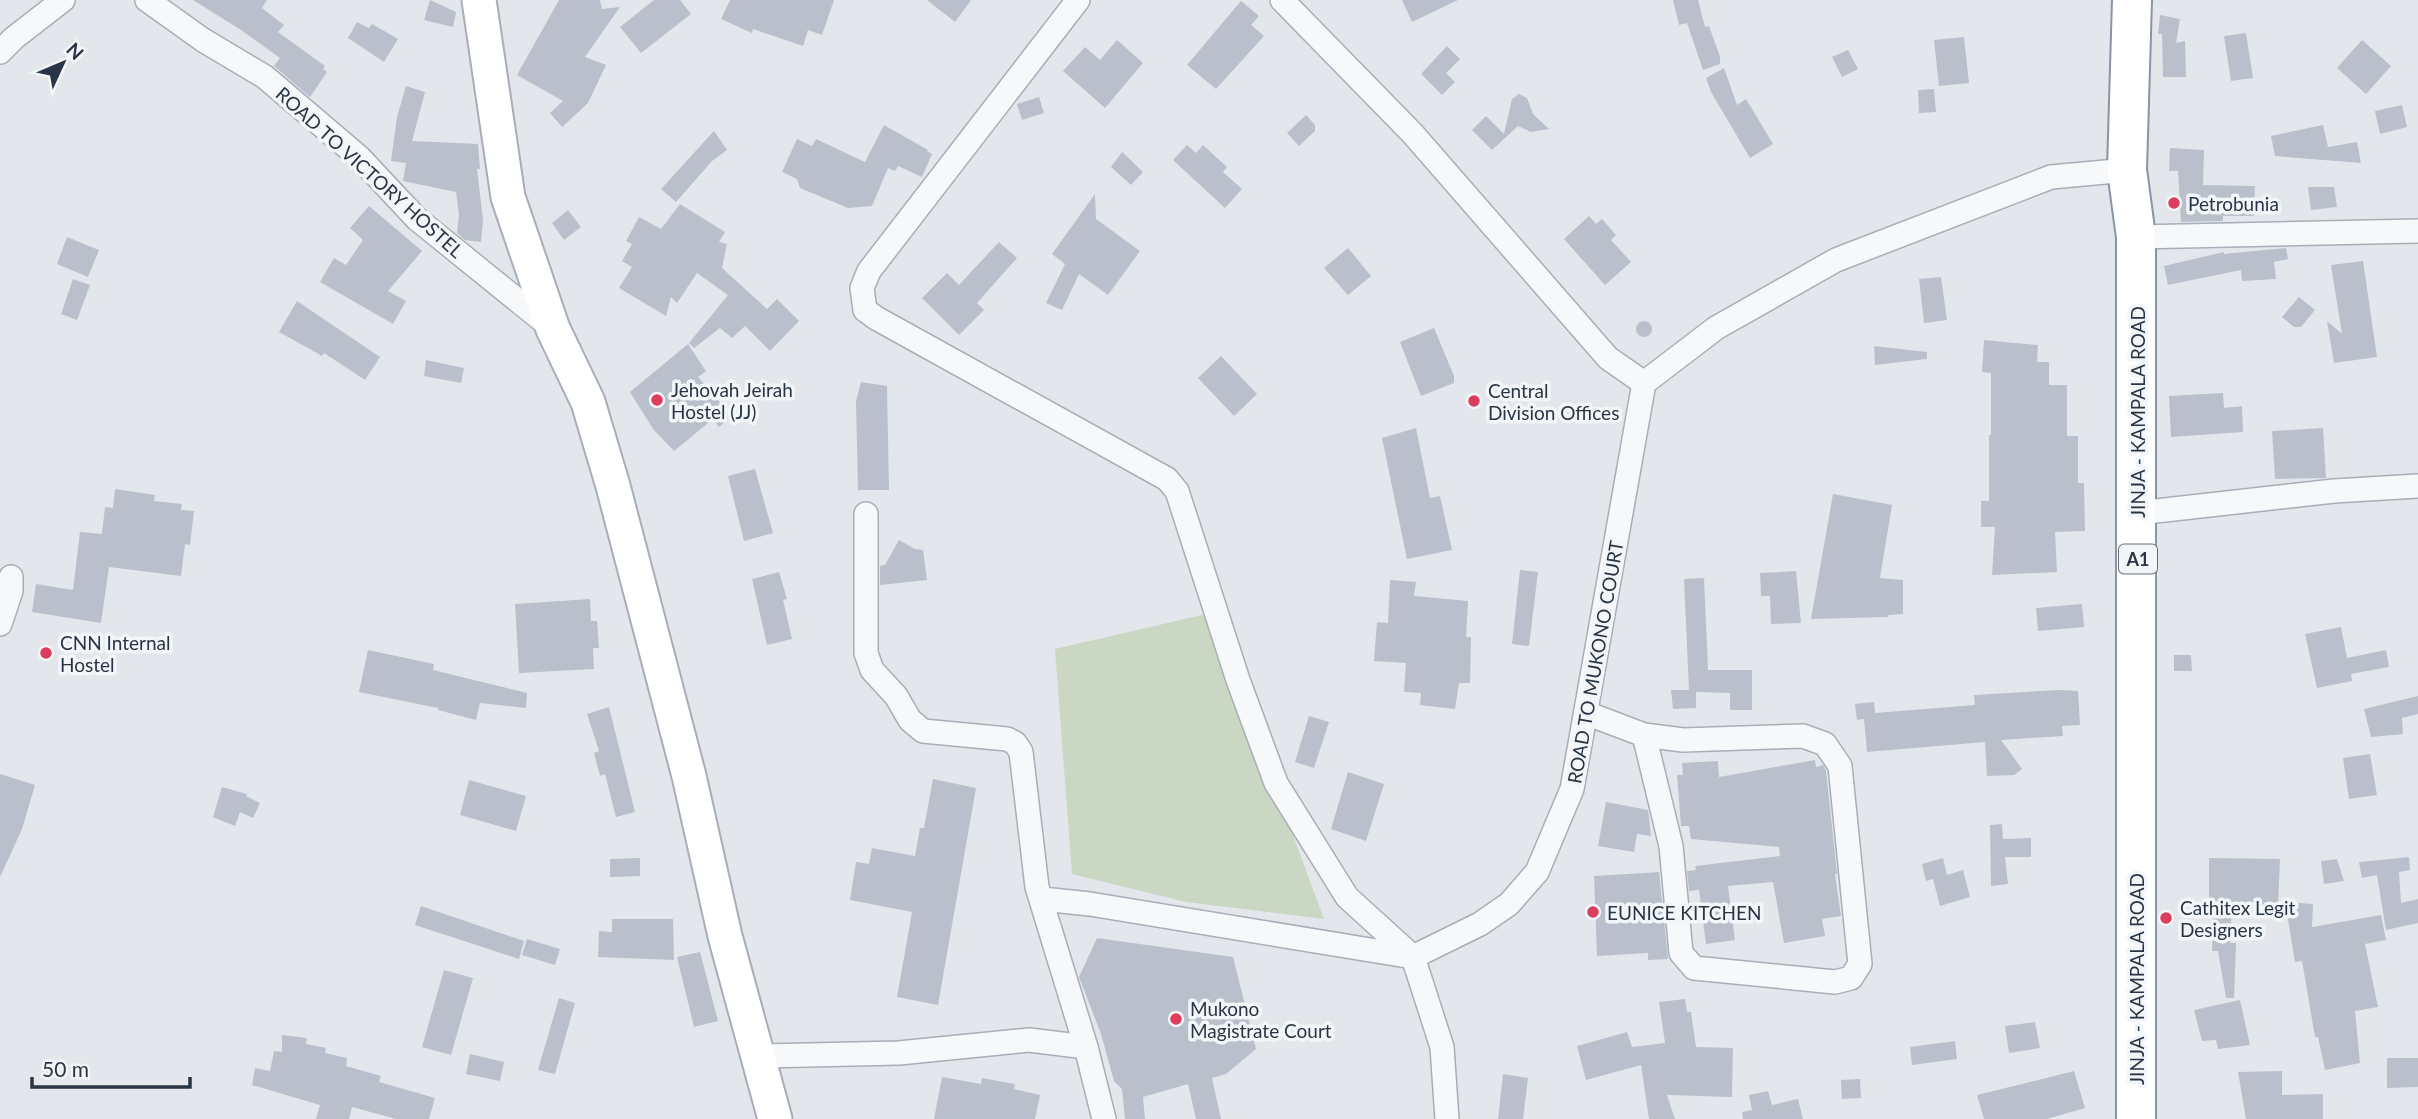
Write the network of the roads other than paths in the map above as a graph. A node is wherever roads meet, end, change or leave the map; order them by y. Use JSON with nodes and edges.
{"nodes":[{"id":1,"x":63,"y":0,"type":"edge"},
{"id":2,"x":147,"y":0,"type":"edge"},
{"id":3,"x":479,"y":0,"type":"edge"},
{"id":4,"x":1078,"y":0,"type":"edge"},
{"id":5,"x":1282,"y":0,"type":"edge"},
{"id":6,"x":2132,"y":0,"type":"edge"},
{"id":7,"x":5,"y":39,"type":"edge"},
{"id":8,"x":2127,"y":170,"type":"junction"},
{"id":9,"x":2418,"y":231,"type":"edge"},
{"id":10,"x":2136,"y":237,"type":"junction"},
{"id":11,"x":553,"y":329,"type":"junction"},
{"id":12,"x":1644,"y":383,"type":"junction"},
{"id":13,"x":2418,"y":486,"type":"edge"},
{"id":14,"x":2138,"y":513,"type":"junction"},
{"id":15,"x":866,"y":514,"type":"dead end"},
{"id":16,"x":12,"y":577,"type":"dead end"},
{"id":17,"x":0,"y":624,"type":"edge"},
{"id":18,"x":1586,"y":713,"type":"junction"},
{"id":19,"x":1644,"y":735,"type":"junction"},
{"id":20,"x":1042,"y":899,"type":"junction"},
{"id":21,"x":1413,"y":957,"type":"junction"},
{"id":22,"x":1086,"y":1047,"type":"junction"},
{"id":23,"x":759,"y":1056,"type":"junction"},
{"id":24,"x":775,"y":1119,"type":"edge"},
{"id":25,"x":1104,"y":1119,"type":"edge"},
{"id":26,"x":1447,"y":1119,"type":"edge"},
{"id":27,"x":2136,"y":1119,"type":"edge"}],
"edges":[{"from":1,"to":7,"type":"street"},
{"from":2,"to":11,"type":"street","name":"ROAD TO VICTORY HOSTEL"},
{"from":3,"to":11,"type":"street"},
{"from":4,"to":21,"type":"street"},
{"from":5,"to":12,"type":"street"},
{"from":6,"to":8,"type":"highway","name":"JINJA - KAMPALA ROAD","number":"A1"},
{"from":8,"to":10,"type":"highway","name":"JINJA - KAMPALA ROAD","number":"A1"},
{"from":8,"to":12,"type":"street"},
{"from":9,"to":10,"type":"street"},
{"from":10,"to":14,"type":"highway","name":"JINJA - KAMPALA ROAD","number":"A1"},
{"from":11,"to":23,"type":"street"},
{"from":12,"to":18,"type":"street","name":"ROAD TO MUKONO COURT"},
{"from":13,"to":14,"type":"street"},
{"from":14,"to":27,"type":"highway","name":"JINJA - KAMPALA ROAD","number":"A1"},
{"from":15,"to":20,"type":"street"},
{"from":16,"to":17,"type":"street"},
{"from":18,"to":19,"type":"street"},
{"from":18,"to":21,"type":"street","name":"ROAD TO MUKONO COURT"},
{"from":19,"to":19,"type":"street"},
{"from":20,"to":21,"type":"street"},
{"from":20,"to":22,"type":"street"},
{"from":21,"to":26,"type":"street"},
{"from":22,"to":23,"type":"street"},
{"from":22,"to":25,"type":"street"},
{"from":23,"to":24,"type":"street"}]}
